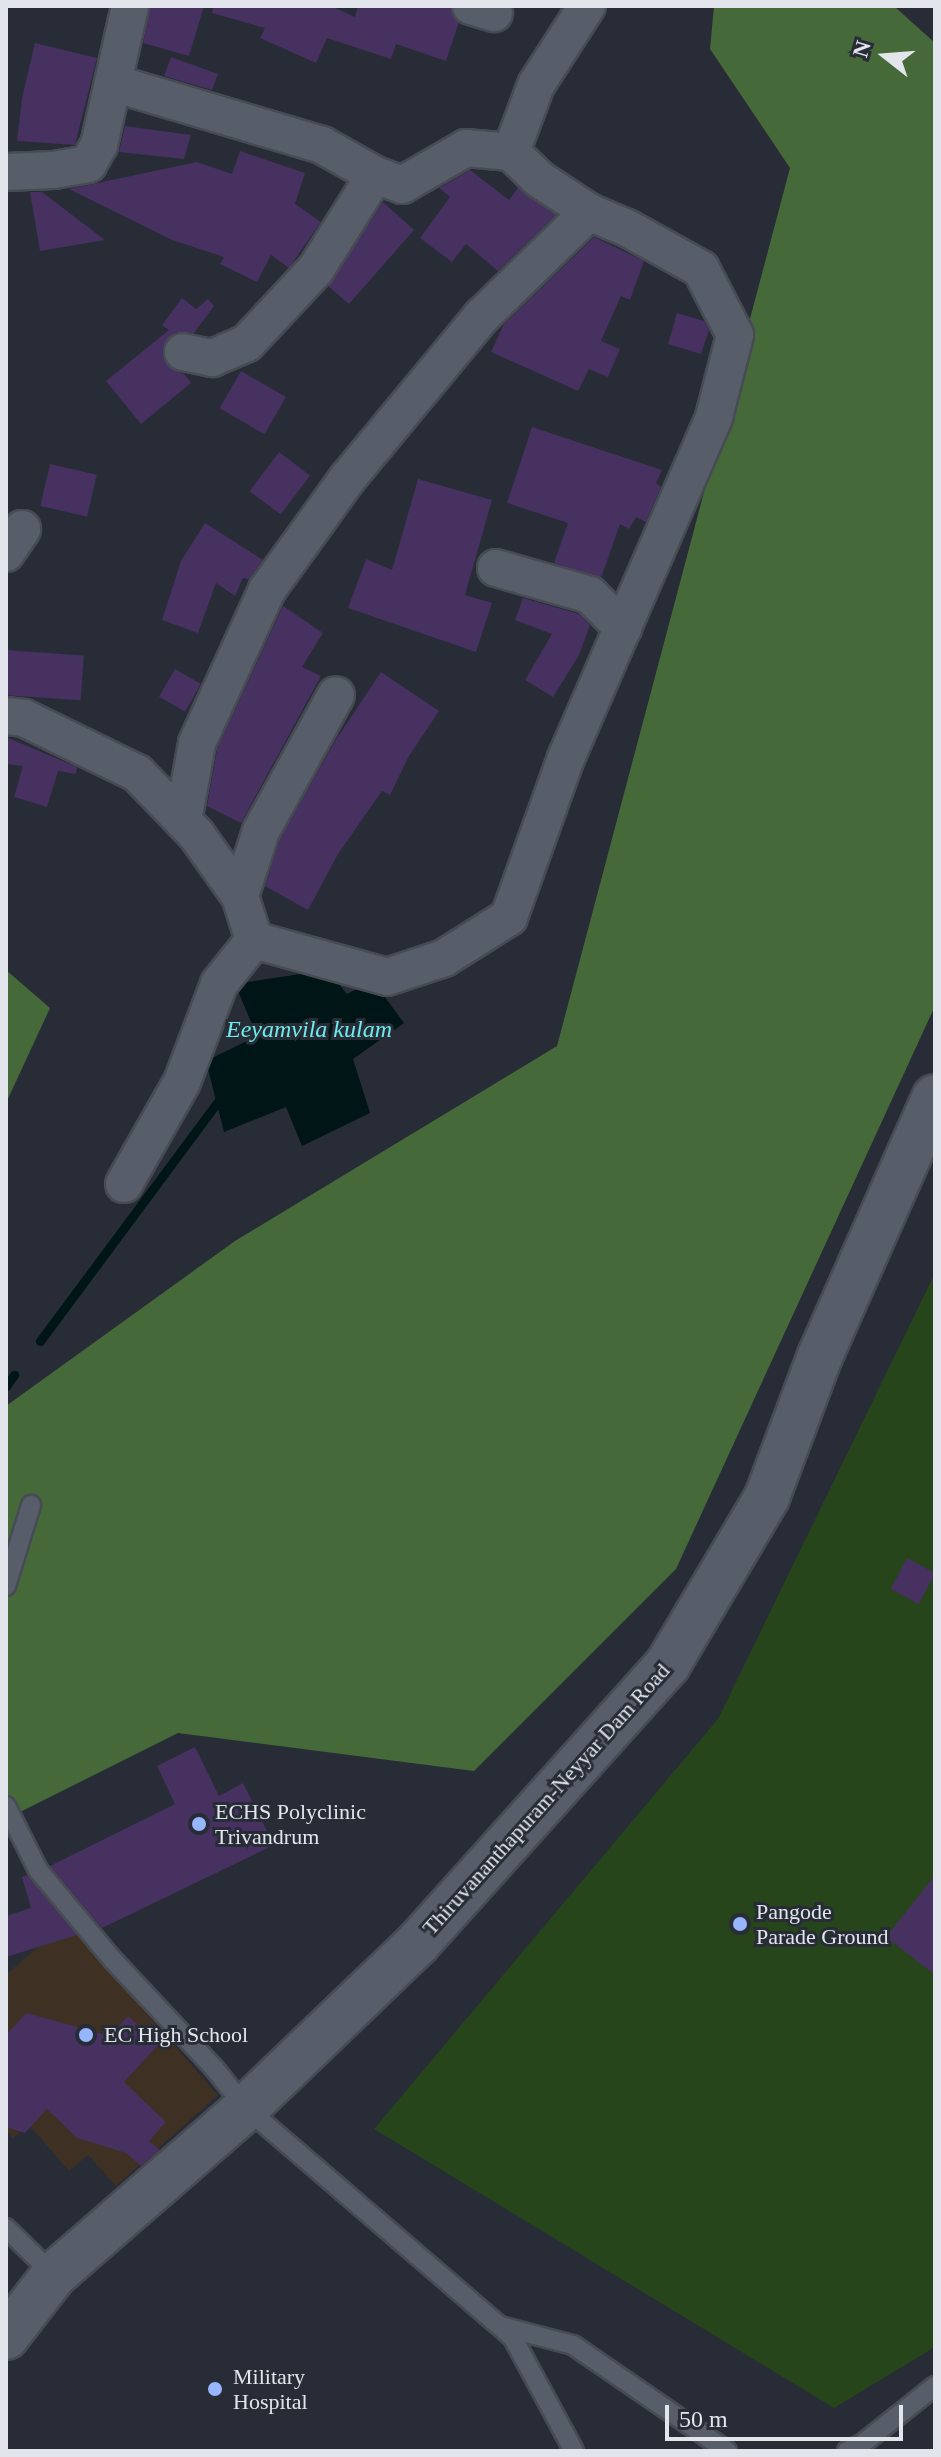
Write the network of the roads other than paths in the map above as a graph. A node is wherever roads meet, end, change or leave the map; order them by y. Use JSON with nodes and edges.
{"nodes":[{"id":1,"x":130,"y":6,"type":"edge"},
{"id":2,"x":587,"y":6,"type":"edge"},
{"id":3,"x":113,"y":83,"type":"junction"},
{"id":4,"x":511,"y":152,"type":"junction"},
{"id":5,"x":6,"y":172,"type":"edge"},
{"id":6,"x":375,"y":175,"type":"junction"},
{"id":7,"x":589,"y":212,"type":"junction"},
{"id":8,"x":183,"y":352,"type":"dead end"},
{"id":9,"x":496,"y":568,"type":"dead end"},
{"id":10,"x":623,"y":628,"type":"junction"},
{"id":11,"x":336,"y":695,"type":"dead end"},
{"id":12,"x":6,"y":716,"type":"edge"},
{"id":13,"x":183,"y":821,"type":"junction"},
{"id":14,"x":240,"y":896,"type":"junction"},
{"id":15,"x":254,"y":940,"type":"junction"},
{"id":16,"x":935,"y":1097,"type":"edge"},
{"id":17,"x":124,"y":1184,"type":"dead end"},
{"id":18,"x":31,"y":1505,"type":"dead end"},
{"id":19,"x":6,"y":1586,"type":"edge"},
{"id":20,"x":6,"y":1806,"type":"edge"},
{"id":21,"x":246,"y":2108,"type":"junction"},
{"id":22,"x":6,"y":2228,"type":"edge"},
{"id":23,"x":54,"y":2275,"type":"junction"},
{"id":24,"x":497,"y":2325,"type":"junction"},
{"id":25,"x":6,"y":2337,"type":"edge"},
{"id":26,"x":935,"y":2386,"type":"edge"},
{"id":27,"x":574,"y":2451,"type":"edge"},
{"id":28,"x":727,"y":2451,"type":"edge"},
{"id":29,"x":847,"y":2451,"type":"edge"}],
"edges":[{"from":1,"to":3,"type":"street"},
{"from":2,"to":4,"type":"street"},
{"from":3,"to":5,"type":"street"},
{"from":3,"to":6,"type":"street"},
{"from":4,"to":6,"type":"street"},
{"from":4,"to":7,"type":"street"},
{"from":6,"to":8,"type":"street"},
{"from":7,"to":10,"type":"street"},
{"from":7,"to":13,"type":"street"},
{"from":9,"to":10,"type":"street"},
{"from":10,"to":15,"type":"street"},
{"from":11,"to":14,"type":"street"},
{"from":12,"to":13,"type":"street"},
{"from":13,"to":14,"type":"street"},
{"from":14,"to":15,"type":"street"},
{"from":15,"to":17,"type":"street"},
{"from":16,"to":21,"type":"main road","name":"Thiruvananthapuram-Neyyar Dam Road"},
{"from":18,"to":19,"type":"lane"},
{"from":20,"to":21,"type":"lane"},
{"from":21,"to":23,"type":"main road","name":"Thiruvananthapuram-Neyyar Dam Road"},
{"from":21,"to":24,"type":"lane"},
{"from":22,"to":23,"type":"lane"},
{"from":23,"to":25,"type":"main road","name":"Thiruvananthapuram-Neyyar Dam Road"},
{"from":24,"to":27,"type":"lane"},
{"from":24,"to":28,"type":"lane"},
{"from":26,"to":29,"type":"lane"}]}
